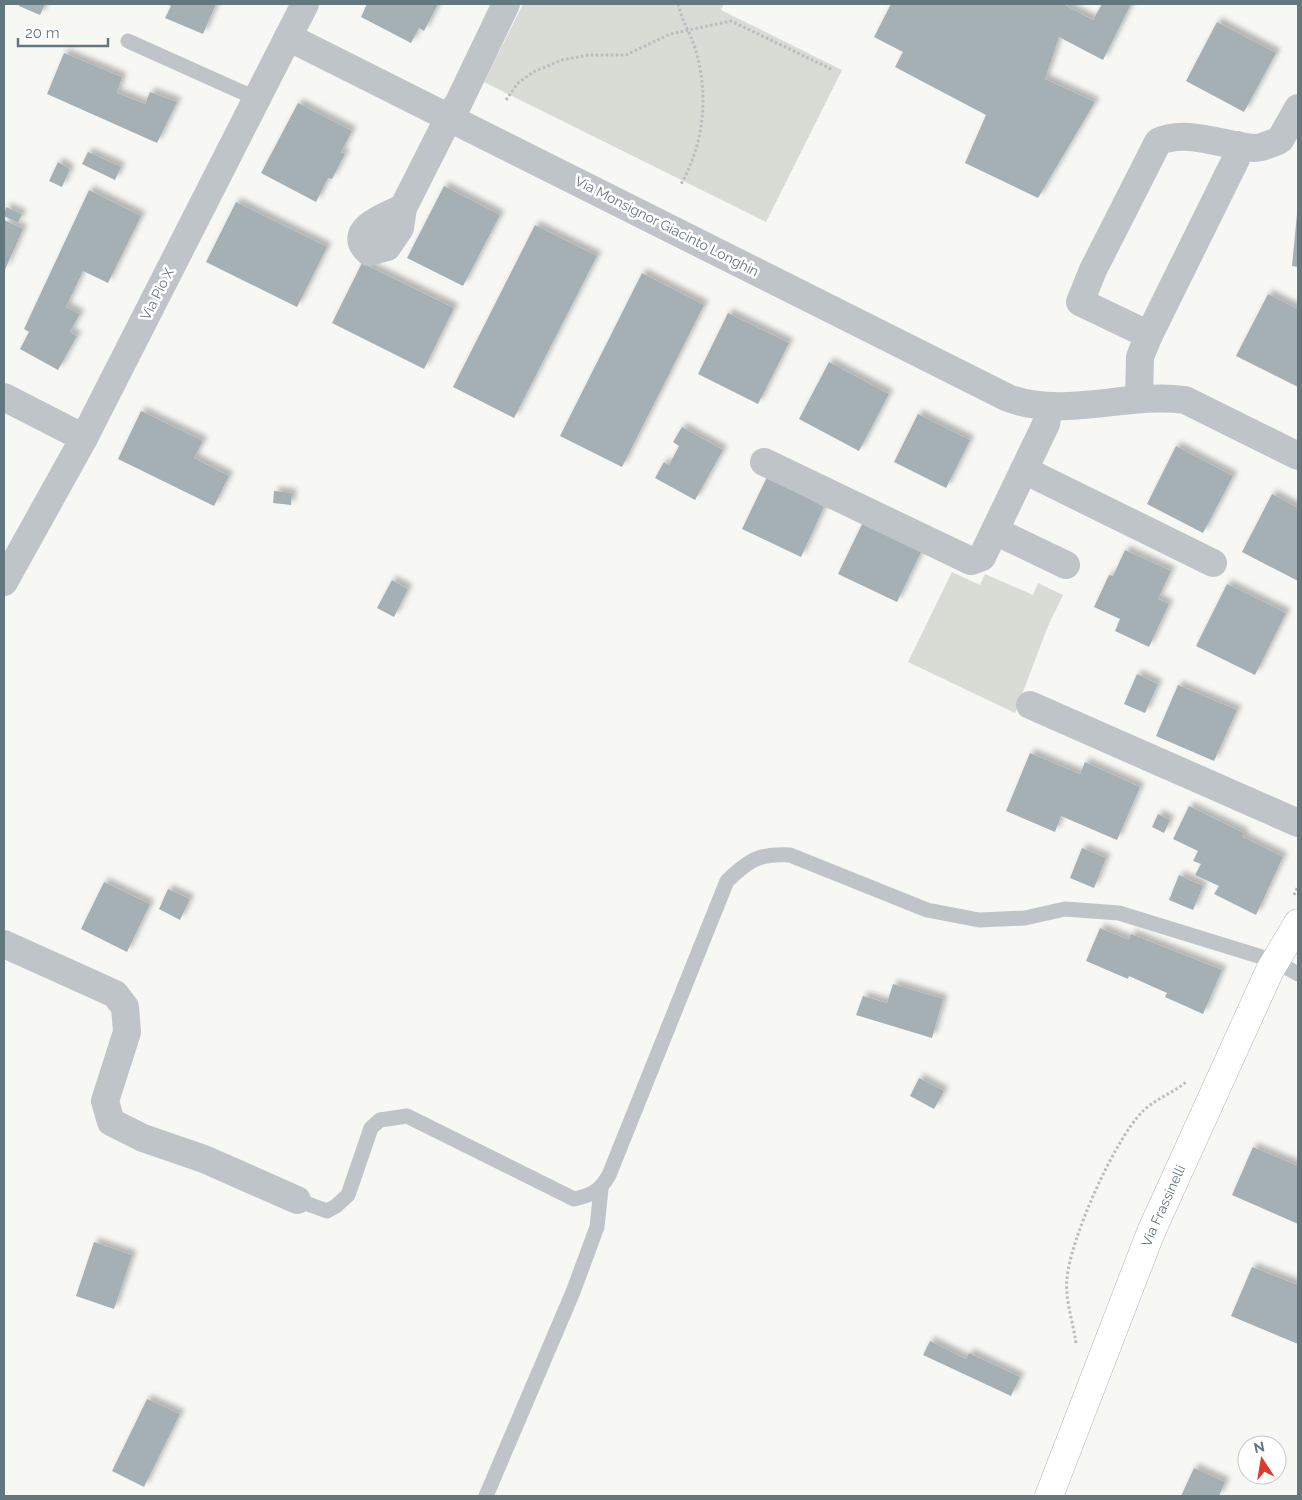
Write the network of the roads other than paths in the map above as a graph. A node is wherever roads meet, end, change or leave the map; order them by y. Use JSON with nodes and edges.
{"nodes":[{"id":1,"x":305,"y":4,"type":"edge"},
{"id":2,"x":506,"y":4,"type":"edge"},
{"id":3,"x":288,"y":37,"type":"junction"},
{"id":4,"x":128,"y":41,"type":"dead end"},
{"id":5,"x":257,"y":99,"type":"junction"},
{"id":6,"x":1298,"y":108,"type":"edge"},
{"id":7,"x":448,"y":117,"type":"junction"},
{"id":8,"x":1237,"y":145,"type":"junction"},
{"id":9,"x":403,"y":208,"type":"dead end"},
{"id":10,"x":1149,"y":335,"type":"junction"},
{"id":11,"x":4,"y":397,"type":"edge"},
{"id":12,"x":1139,"y":399,"type":"junction"},
{"id":13,"x":1049,"y":406,"type":"junction"},
{"id":14,"x":84,"y":438,"type":"junction"},
{"id":15,"x":1298,"y":456,"type":"edge"},
{"id":16,"x":764,"y":462,"type":"dead end"},
{"id":17,"x":1024,"y":470,"type":"junction"},
{"id":18,"x":995,"y":531,"type":"junction"},
{"id":19,"x":1213,"y":563,"type":"dead end"},
{"id":20,"x":1066,"y":565,"type":"dead end"},
{"id":21,"x":4,"y":582,"type":"edge"},
{"id":22,"x":1030,"y":705,"type":"dead end"},
{"id":23,"x":1298,"y":823,"type":"edge"},
{"id":24,"x":1294,"y":912,"type":"edge"},
{"id":25,"x":4,"y":944,"type":"edge"},
{"id":26,"x":1275,"y":961,"type":"junction"},
{"id":27,"x":1298,"y":974,"type":"edge"},
{"id":28,"x":601,"y":1189,"type":"junction"},
{"id":29,"x":297,"y":1200,"type":"joint"},
{"id":30,"x":486,"y":1496,"type":"edge"},
{"id":31,"x":1049,"y":1496,"type":"edge"}],
"edges":[{"from":1,"to":3,"type":"street","name":"Via Pio X"},
{"from":2,"to":7,"type":"street"},
{"from":3,"to":5,"type":"street","name":"Via Pio X"},
{"from":3,"to":7,"type":"street","name":"Via Monsignor Giacinto Longhin"},
{"from":4,"to":5,"type":"lane"},
{"from":5,"to":14,"type":"street","name":"Via Pio X"},
{"from":6,"to":8,"type":"street"},
{"from":7,"to":9,"type":"street"},
{"from":7,"to":13,"type":"street","name":"Via Monsignor Giacinto Longhin"},
{"from":8,"to":10,"type":"street"},
{"from":8,"to":10,"type":"street"},
{"from":10,"to":12,"type":"street"},
{"from":11,"to":14,"type":"street"},
{"from":12,"to":13,"type":"street","name":"Via Monsignor Giacinto Longhin"},
{"from":12,"to":15,"type":"street","name":"Via Monsignor Giacinto Longhin"},
{"from":13,"to":17,"type":"street"},
{"from":14,"to":21,"type":"street","name":"Via Pio X"},
{"from":16,"to":18,"type":"street"},
{"from":17,"to":18,"type":"street"},
{"from":17,"to":19,"type":"street"},
{"from":18,"to":20,"type":"street"},
{"from":22,"to":23,"type":"street"},
{"from":24,"to":26,"type":"street","name":"Via Frassinelli"},
{"from":25,"to":29,"type":"street"},
{"from":26,"to":27,"type":"lane"},
{"from":26,"to":28,"type":"lane"},
{"from":26,"to":31,"type":"street","name":"Via Frassinelli"},
{"from":28,"to":29,"type":"lane"},
{"from":28,"to":30,"type":"lane"}]}
